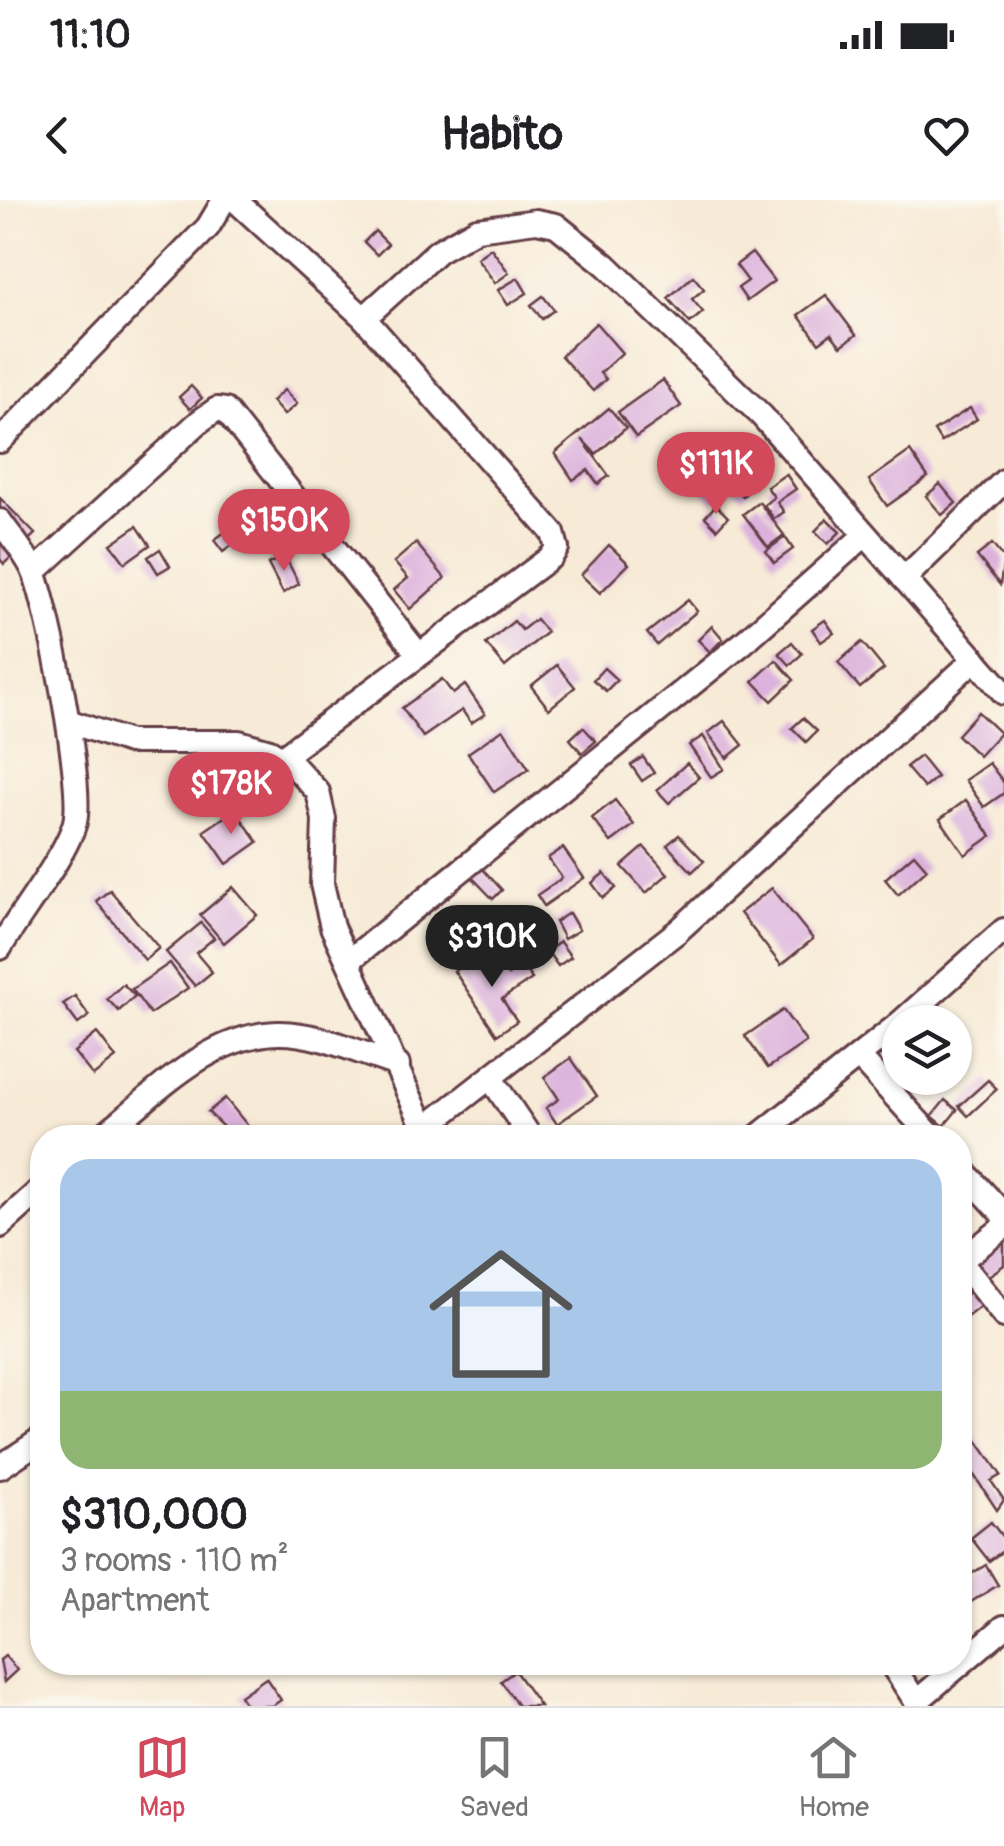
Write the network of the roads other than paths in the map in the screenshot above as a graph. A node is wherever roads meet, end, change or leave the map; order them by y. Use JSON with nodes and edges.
{"nodes":[{"id":1,"x":224,"y":200,"type":"edge"},
{"id":2,"x":235,"y":200,"type":"edge"},
{"id":3,"x":364,"y":318,"type":"junction"},
{"id":4,"x":0,"y":440,"type":"edge"},
{"id":5,"x":1004,"y":481,"type":"edge"},
{"id":6,"x":0,"y":521,"type":"edge"},
{"id":7,"x":864,"y":535,"type":"junction"},
{"id":8,"x":34,"y":572,"type":"junction"},
{"id":9,"x":904,"y":579,"type":"junction"},
{"id":10,"x":419,"y":655,"type":"junction"},
{"id":11,"x":975,"y":659,"type":"junction"},
{"id":12,"x":1004,"y":692,"type":"edge"},
{"id":13,"x":68,"y":720,"type":"junction"},
{"id":14,"x":281,"y":758,"type":"junction"},
{"id":15,"x":1002,"y":936,"type":"edge"},
{"id":16,"x":0,"y":948,"type":"edge"},
{"id":17,"x":350,"y":960,"type":"junction"},
{"id":18,"x":921,"y":1005,"type":"edge"},
{"id":19,"x":882,"y":1039,"type":"edge"},
{"id":20,"x":860,"y":1058,"type":"junction"},
{"id":21,"x":398,"y":1065,"type":"junction"},
{"id":22,"x":492,"y":1080,"type":"junction"},
{"id":23,"x":117,"y":1125,"type":"edge"},
{"id":24,"x":424,"y":1125,"type":"edge"},
{"id":25,"x":437,"y":1125,"type":"edge"},
{"id":26,"x":523,"y":1125,"type":"edge"},
{"id":27,"x":773,"y":1125,"type":"edge"},
{"id":28,"x":921,"y":1125,"type":"edge"},
{"id":29,"x":972,"y":1180,"type":"edge"},
{"id":30,"x":30,"y":1199,"type":"edge"},
{"id":31,"x":1004,"y":1214,"type":"edge"},
{"id":32,"x":0,"y":1226,"type":"edge"},
{"id":33,"x":1004,"y":1227,"type":"edge"},
{"id":34,"x":972,"y":1252,"type":"edge"},
{"id":35,"x":972,"y":1276,"type":"edge"},
{"id":36,"x":1004,"y":1316,"type":"edge"},
{"id":37,"x":30,"y":1448,"type":"edge"},
{"id":38,"x":0,"y":1467,"type":"edge"},
{"id":39,"x":1004,"y":1627,"type":"edge"},
{"id":40,"x":972,"y":1656,"type":"edge"},
{"id":41,"x":899,"y":1675,"type":"edge"},
{"id":42,"x":950,"y":1675,"type":"edge"},
{"id":43,"x":918,"y":1704,"type":"edge"}],
"edges":[{"from":1,"to":4,"type":"street"},
{"from":2,"to":3,"type":"street"},
{"from":3,"to":7,"type":"street"},
{"from":3,"to":10,"type":"street"},
{"from":5,"to":9,"type":"street"},
{"from":6,"to":8,"type":"street"},
{"from":7,"to":9,"type":"street"},
{"from":7,"to":17,"type":"street"},
{"from":8,"to":10,"type":"street"},
{"from":8,"to":13,"type":"street"},
{"from":9,"to":11,"type":"street"},
{"from":10,"to":14,"type":"street"},
{"from":11,"to":12,"type":"street"},
{"from":11,"to":22,"type":"street"},
{"from":13,"to":14,"type":"street"},
{"from":13,"to":16,"type":"street"},
{"from":14,"to":17,"type":"street"},
{"from":15,"to":18,"type":"street"},
{"from":17,"to":21,"type":"street"},
{"from":19,"to":20,"type":"street"},
{"from":20,"to":27,"type":"street"},
{"from":20,"to":28,"type":"street"},
{"from":21,"to":23,"type":"street"},
{"from":21,"to":24,"type":"street"},
{"from":22,"to":25,"type":"street"},
{"from":22,"to":26,"type":"street"},
{"from":29,"to":31,"type":"street"},
{"from":30,"to":32,"type":"street"},
{"from":33,"to":34,"type":"street"},
{"from":35,"to":36,"type":"street"},
{"from":37,"to":38,"type":"street"},
{"from":39,"to":40,"type":"street"},
{"from":41,"to":43,"type":"street"},
{"from":42,"to":43,"type":"street"}]}
